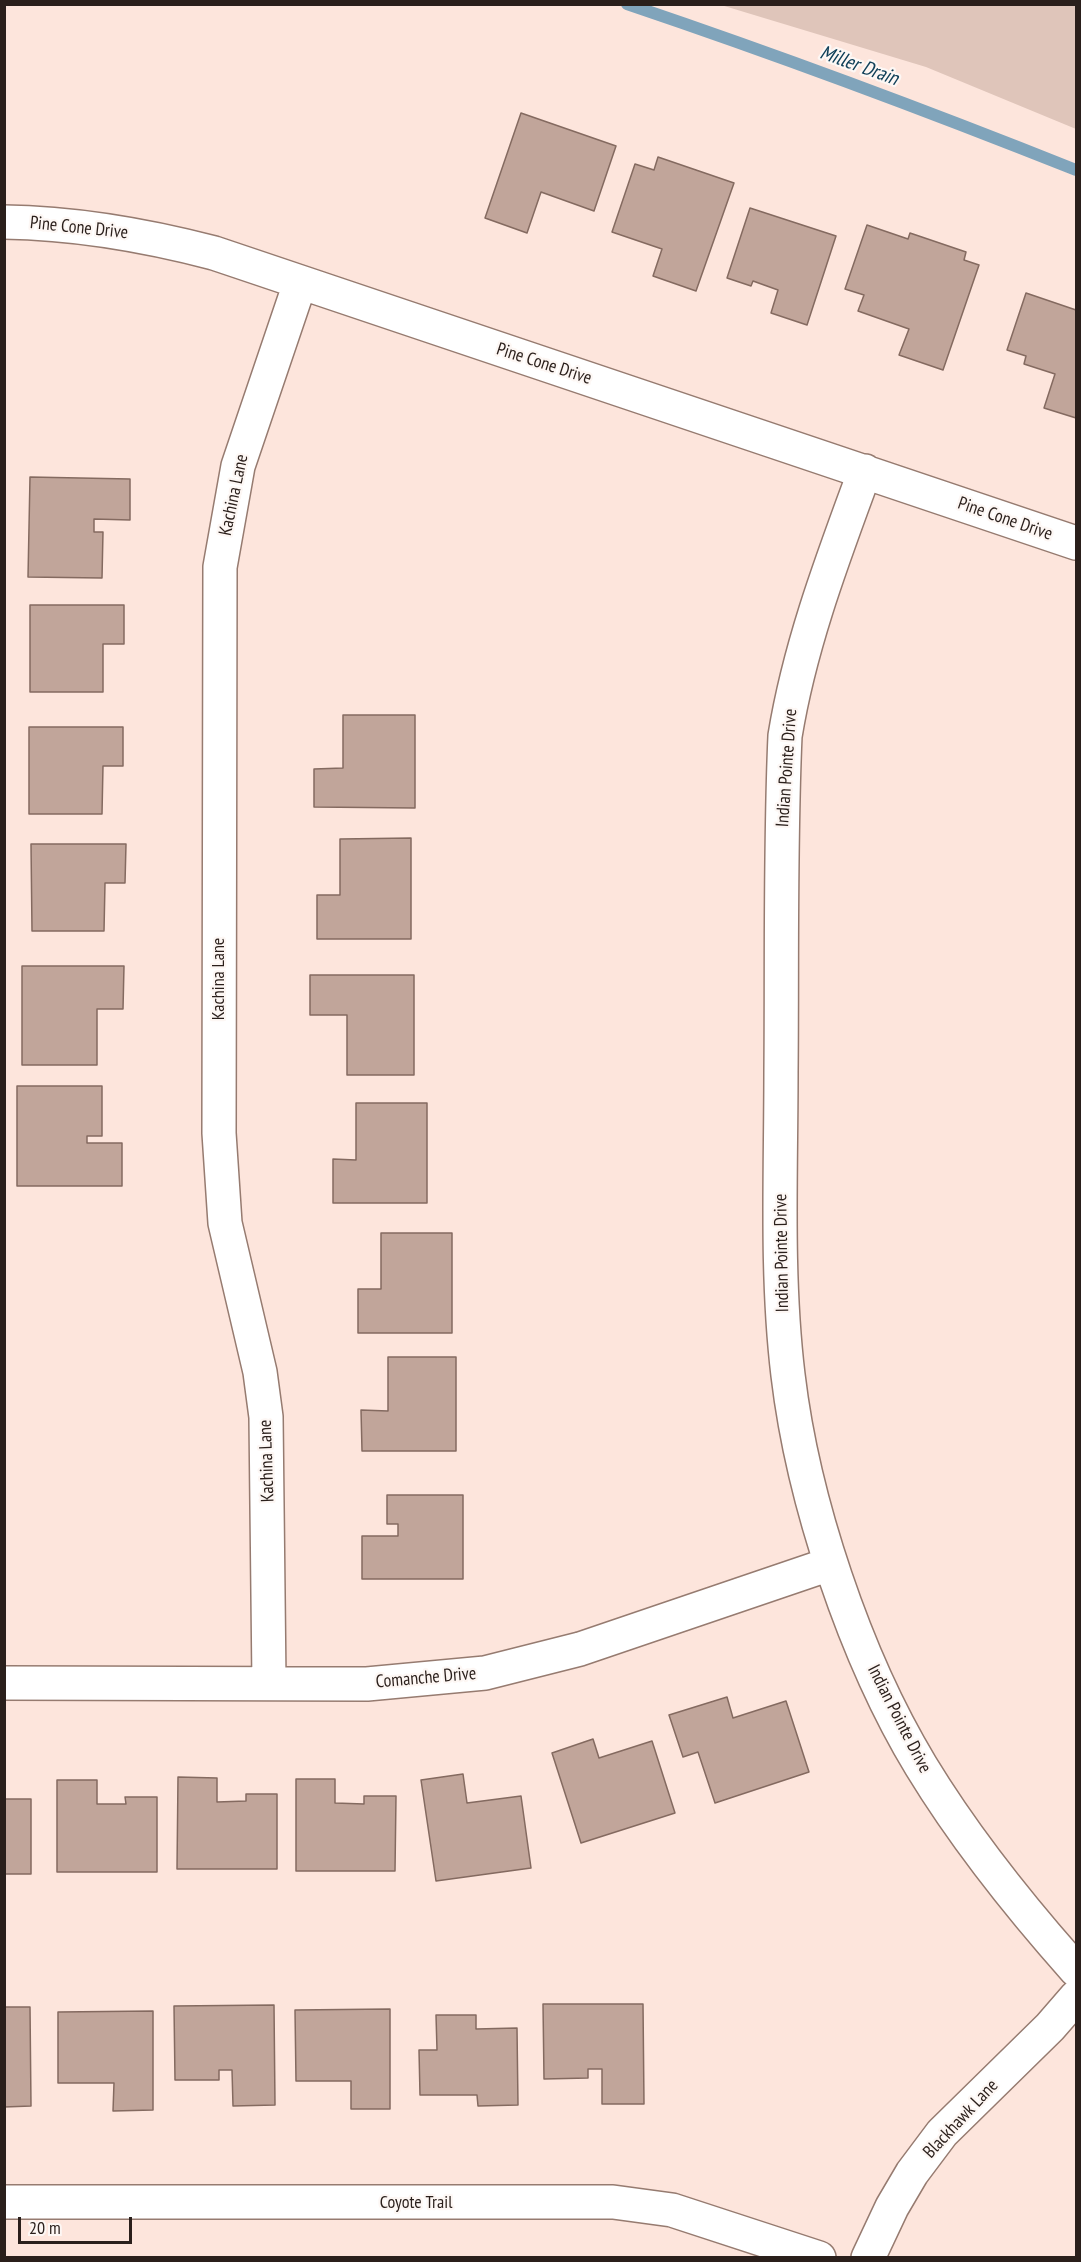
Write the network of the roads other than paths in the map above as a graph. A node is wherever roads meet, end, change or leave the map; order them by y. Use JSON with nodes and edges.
{"nodes":[{"id":1,"x":4,"y":222,"type":"edge"},
{"id":2,"x":300,"y":283,"type":"junction"},
{"id":3,"x":865,"y":471,"type":"junction"},
{"id":4,"x":1077,"y":543,"type":"edge"},
{"id":5,"x":830,"y":1564,"type":"junction"},
{"id":6,"x":4,"y":1683,"type":"edge"},
{"id":7,"x":269,"y":1683,"type":"junction"},
{"id":8,"x":1077,"y":1970,"type":"edge"},
{"id":9,"x":1077,"y":1997,"type":"edge"},
{"id":10,"x":4,"y":2202,"type":"edge"},
{"id":11,"x":819,"y":2258,"type":"edge"},
{"id":12,"x":868,"y":2258,"type":"edge"}],
"edges":[{"from":1,"to":2,"type":"street","name":"Pine Cone Drive"},
{"from":2,"to":3,"type":"street","name":"Pine Cone Drive"},
{"from":2,"to":7,"type":"street","name":"Kachina Lane"},
{"from":3,"to":4,"type":"street","name":"Pine Cone Drive"},
{"from":3,"to":5,"type":"street","name":"Indian Pointe Drive"},
{"from":5,"to":7,"type":"street","name":"Comanche Drive"},
{"from":5,"to":8,"type":"street","name":"Indian Pointe Drive"},
{"from":6,"to":7,"type":"street","name":"Comanche Drive"},
{"from":9,"to":12,"type":"street","name":"Blackhawk Lane"},
{"from":10,"to":11,"type":"street","name":"Coyote Trail"}]}
